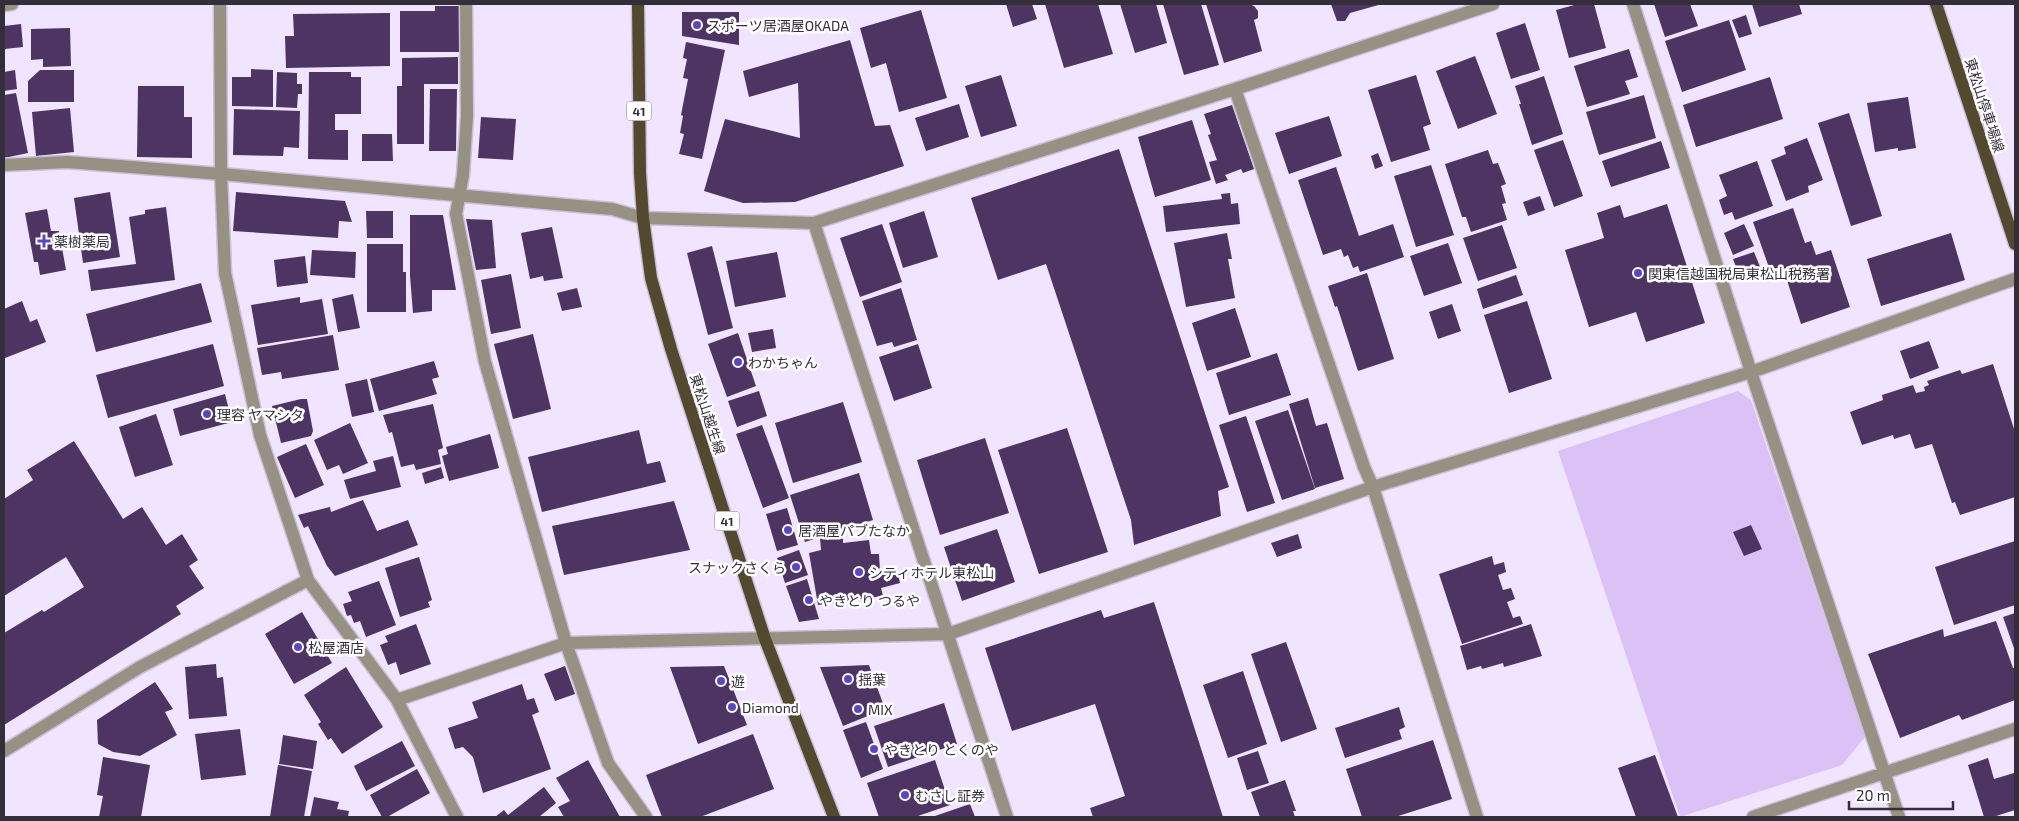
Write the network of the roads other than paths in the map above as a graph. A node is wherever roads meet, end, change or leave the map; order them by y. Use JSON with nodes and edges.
{"nodes":[{"id":1,"x":12,"y":4,"type":"edge"},
{"id":2,"x":220,"y":4,"type":"edge"},
{"id":3,"x":466,"y":4,"type":"edge"},
{"id":4,"x":638,"y":4,"type":"edge"},
{"id":5,"x":1493,"y":4,"type":"edge"},
{"id":6,"x":1633,"y":4,"type":"edge"},
{"id":7,"x":1936,"y":4,"type":"edge"},
{"id":8,"x":4,"y":5,"type":"edge"},
{"id":9,"x":1235,"y":89,"type":"junction"},
{"id":10,"x":4,"y":165,"type":"edge"},
{"id":11,"x":221,"y":174,"type":"junction"},
{"id":12,"x":459,"y":195,"type":"junction"},
{"id":13,"x":643,"y":218,"type":"junction"},
{"id":14,"x":814,"y":223,"type":"junction"},
{"id":15,"x":2015,"y":244,"type":"edge"},
{"id":16,"x":2015,"y":279,"type":"edge"},
{"id":17,"x":1751,"y":372,"type":"junction"},
{"id":18,"x":1373,"y":487,"type":"junction"},
{"id":19,"x":308,"y":580,"type":"junction"},
{"id":20,"x":948,"y":634,"type":"junction"},
{"id":21,"x":765,"y":640,"type":"junction"},
{"id":22,"x":566,"y":643,"type":"junction"},
{"id":23,"x":397,"y":700,"type":"junction"},
{"id":24,"x":2015,"y":729,"type":"edge"},
{"id":25,"x":4,"y":751,"type":"edge"},
{"id":26,"x":1884,"y":774,"type":"junction"},
{"id":27,"x":457,"y":817,"type":"edge"},
{"id":28,"x":646,"y":817,"type":"edge"},
{"id":29,"x":834,"y":817,"type":"edge"},
{"id":30,"x":1008,"y":817,"type":"edge"},
{"id":31,"x":1476,"y":817,"type":"edge"},
{"id":32,"x":1753,"y":817,"type":"edge"},
{"id":33,"x":1899,"y":817,"type":"edge"}],
"edges":[{"from":1,"to":8,"type":"street"},
{"from":2,"to":11,"type":"street"},
{"from":3,"to":12,"type":"street"},
{"from":4,"to":13,"type":"main road","name":"東松山越生線","number":"41"},
{"from":5,"to":9,"type":"street"},
{"from":6,"to":17,"type":"street"},
{"from":7,"to":15,"type":"main road","name":"東松山停車場線"},
{"from":9,"to":14,"type":"street"},
{"from":9,"to":18,"type":"street"},
{"from":10,"to":11,"type":"street"},
{"from":11,"to":12,"type":"street"},
{"from":11,"to":19,"type":"street"},
{"from":12,"to":13,"type":"street"},
{"from":12,"to":22,"type":"street"},
{"from":13,"to":14,"type":"street"},
{"from":13,"to":21,"type":"main road","name":"東松山越生線","number":"41"},
{"from":14,"to":20,"type":"street"},
{"from":16,"to":17,"type":"street"},
{"from":17,"to":18,"type":"street"},
{"from":17,"to":26,"type":"street"},
{"from":18,"to":20,"type":"street"},
{"from":18,"to":31,"type":"street"},
{"from":19,"to":23,"type":"street"},
{"from":19,"to":25,"type":"street"},
{"from":20,"to":21,"type":"street"},
{"from":20,"to":30,"type":"street"},
{"from":21,"to":22,"type":"street"},
{"from":21,"to":29,"type":"main road","name":"東松山越生線","number":"41"},
{"from":22,"to":23,"type":"street"},
{"from":22,"to":28,"type":"street"},
{"from":23,"to":27,"type":"street"},
{"from":24,"to":26,"type":"street"},
{"from":26,"to":32,"type":"street"},
{"from":26,"to":33,"type":"street"}]}
